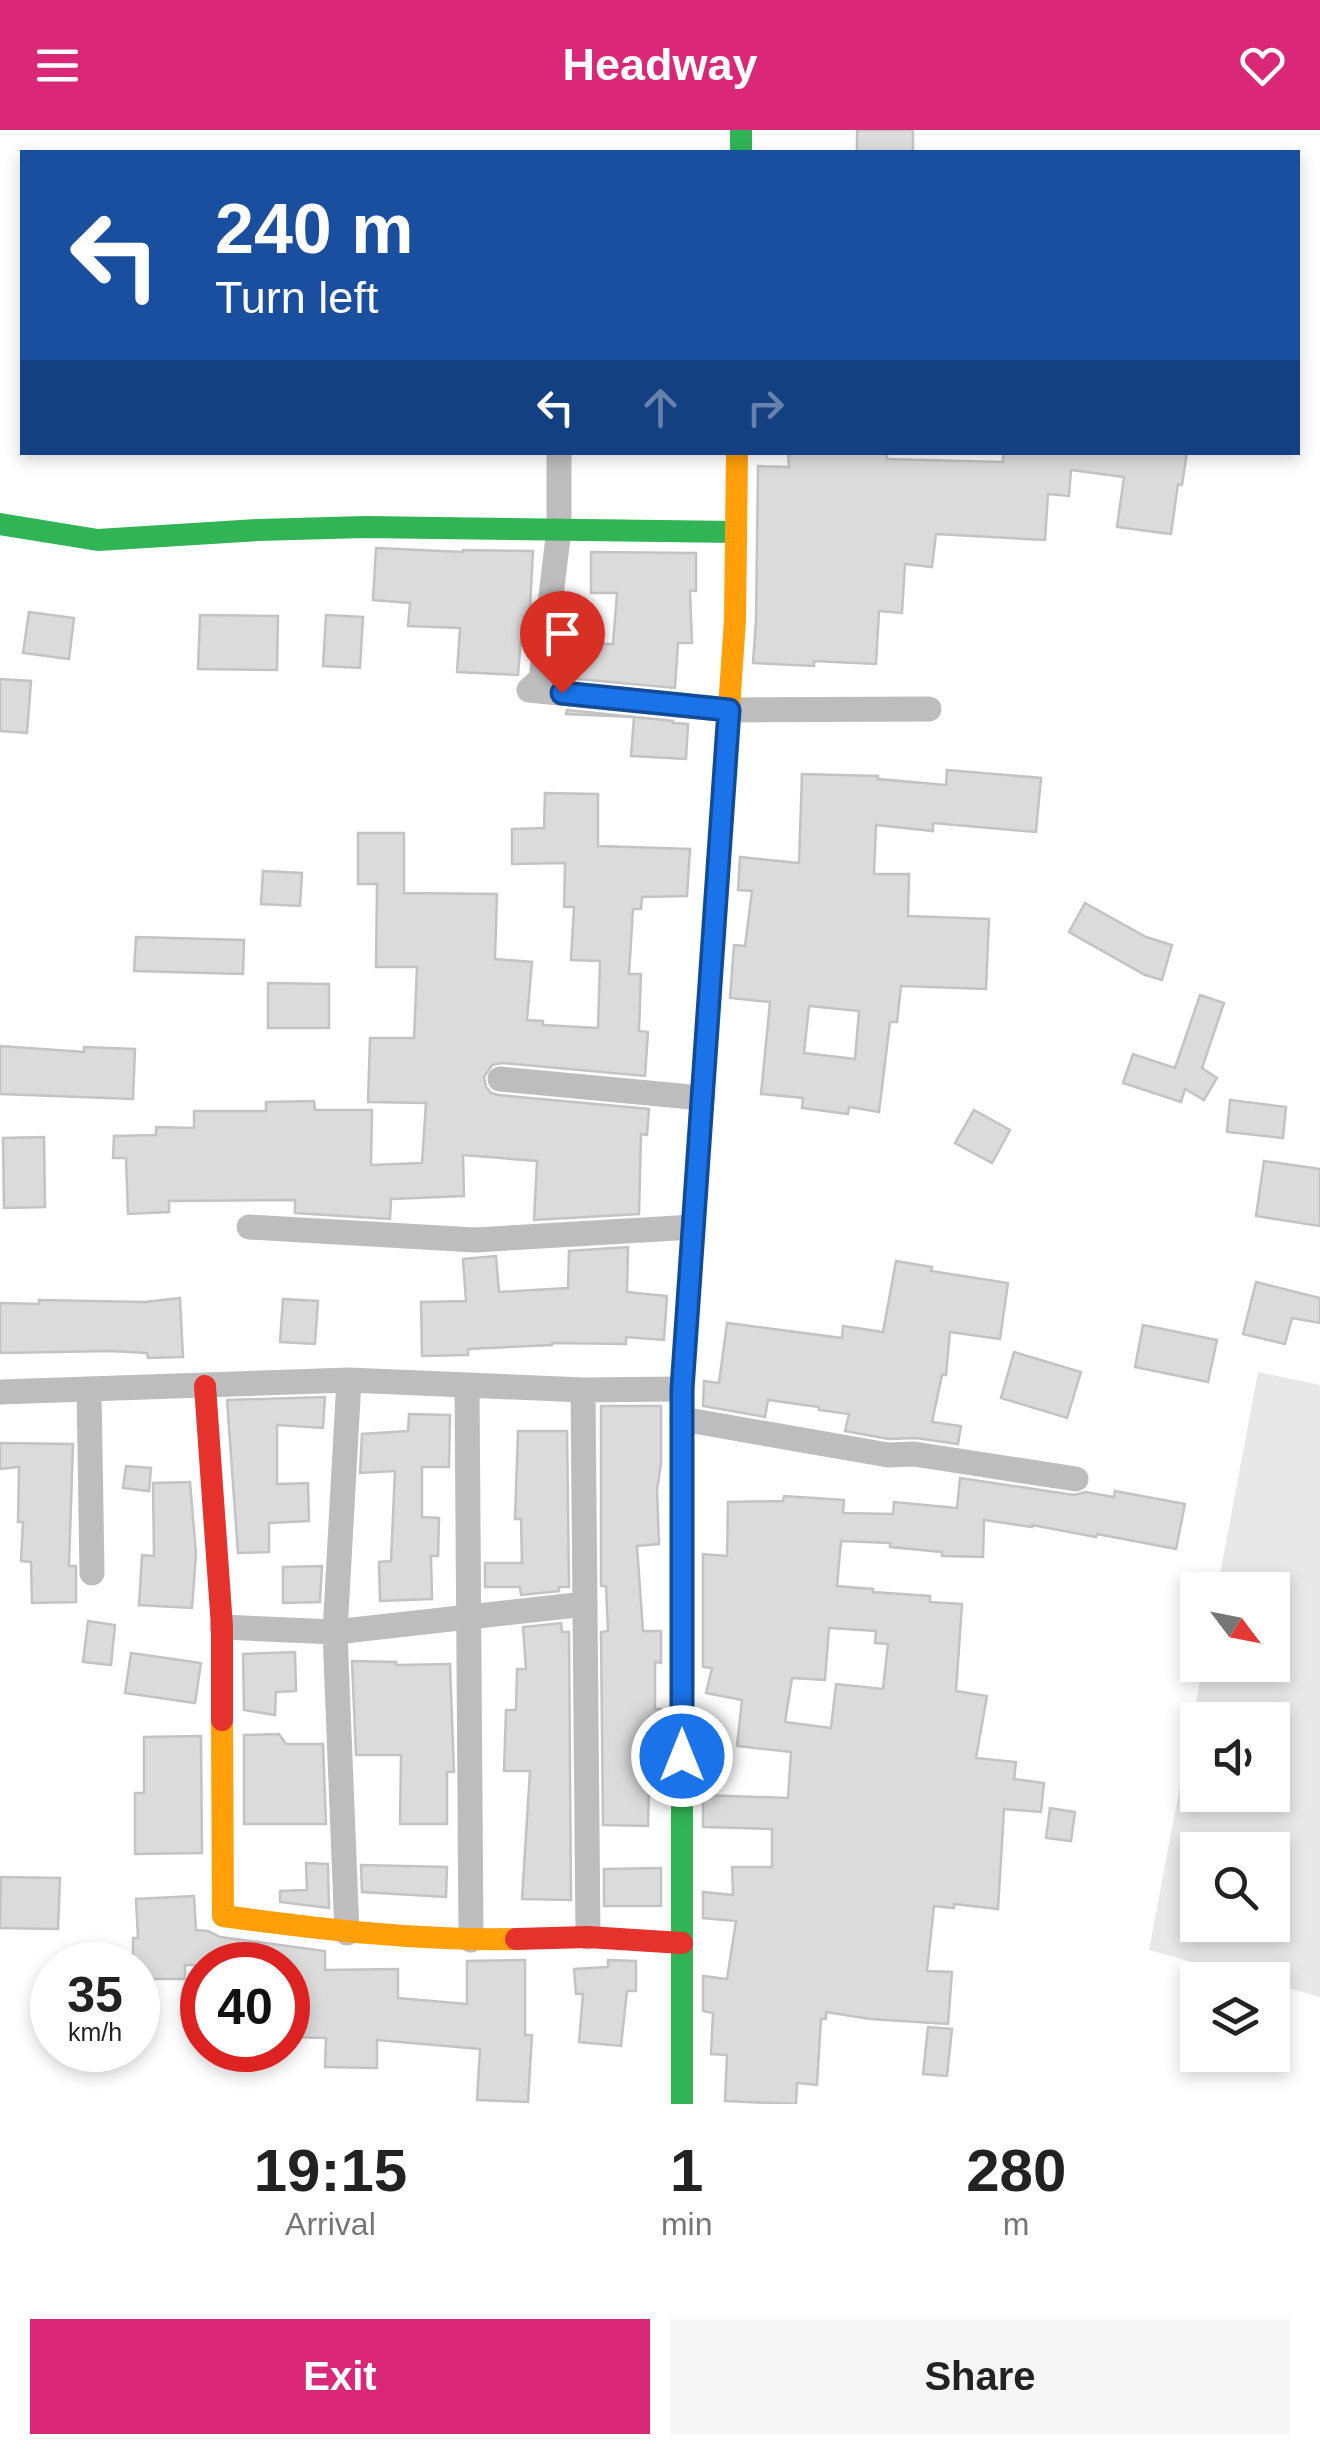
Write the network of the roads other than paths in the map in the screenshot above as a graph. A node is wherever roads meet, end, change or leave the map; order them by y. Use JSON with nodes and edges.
{"nodes":[{"id":1,"x":559,"y":455,"type":"edge"},
{"id":2,"x":737,"y":455,"type":"edge"},
{"id":3,"x":0,"y":524,"type":"edge"},
{"id":4,"x":559,"y":529,"type":"junction"},
{"id":5,"x":736,"y":532,"type":"junction"},
{"id":6,"x":929,"y":709,"type":"dead end"},
{"id":7,"x":729,"y":710,"type":"junction"},
{"id":8,"x":500,"y":1079,"type":"dead end"},
{"id":9,"x":702,"y":1098,"type":"junction"},
{"id":10,"x":249,"y":1227,"type":"dead end"},
{"id":11,"x":693,"y":1227,"type":"junction"},
{"id":12,"x":348,"y":1380,"type":"junction"},
{"id":13,"x":467,"y":1385,"type":"junction"},
{"id":14,"x":205,"y":1386,"type":"junction"},
{"id":15,"x":682,"y":1389,"type":"junction"},
{"id":16,"x":89,"y":1390,"type":"junction"},
{"id":17,"x":583,"y":1390,"type":"junction"},
{"id":18,"x":0,"y":1392,"type":"edge"},
{"id":19,"x":682,"y":1419,"type":"junction"},
{"id":20,"x":1076,"y":1479,"type":"dead end"},
{"id":21,"x":92,"y":1573,"type":"dead end"},
{"id":22,"x":585,"y":1604,"type":"junction"},
{"id":23,"x":468,"y":1616,"type":"junction"},
{"id":24,"x":222,"y":1627,"type":"junction"},
{"id":25,"x":334,"y":1632,"type":"junction"},
{"id":26,"x":347,"y":1933,"type":"junction"},
{"id":27,"x":588,"y":1937,"type":"junction"},
{"id":28,"x":471,"y":1940,"type":"junction"},
{"id":29,"x":682,"y":1943,"type":"junction"},
{"id":30,"x":682,"y":2104,"type":"edge"}],
"edges":[{"from":1,"to":4,"type":"street"},
{"from":2,"to":5,"type":"street"},
{"from":3,"to":4,"type":"street"},
{"from":4,"to":5,"type":"street"},
{"from":4,"to":7,"type":"street"},
{"from":5,"to":7,"type":"street"},
{"from":6,"to":7,"type":"street"},
{"from":7,"to":9,"type":"street"},
{"from":8,"to":9,"type":"street"},
{"from":9,"to":11,"type":"street"},
{"from":10,"to":11,"type":"street"},
{"from":11,"to":15,"type":"street"},
{"from":12,"to":13,"type":"street"},
{"from":12,"to":14,"type":"street"},
{"from":12,"to":25,"type":"street"},
{"from":13,"to":17,"type":"street"},
{"from":13,"to":23,"type":"street"},
{"from":14,"to":16,"type":"street"},
{"from":14,"to":24,"type":"street"},
{"from":15,"to":17,"type":"street"},
{"from":15,"to":19,"type":"street"},
{"from":16,"to":18,"type":"street"},
{"from":16,"to":21,"type":"street"},
{"from":17,"to":22,"type":"street"},
{"from":19,"to":20,"type":"street"},
{"from":19,"to":29,"type":"street"},
{"from":22,"to":23,"type":"street"},
{"from":22,"to":27,"type":"street"},
{"from":23,"to":25,"type":"street"},
{"from":23,"to":28,"type":"street"},
{"from":24,"to":25,"type":"street"},
{"from":24,"to":26,"type":"street"},
{"from":25,"to":26,"type":"street"},
{"from":26,"to":28,"type":"street"},
{"from":27,"to":28,"type":"street"},
{"from":27,"to":29,"type":"street"},
{"from":29,"to":30,"type":"street"}]}
